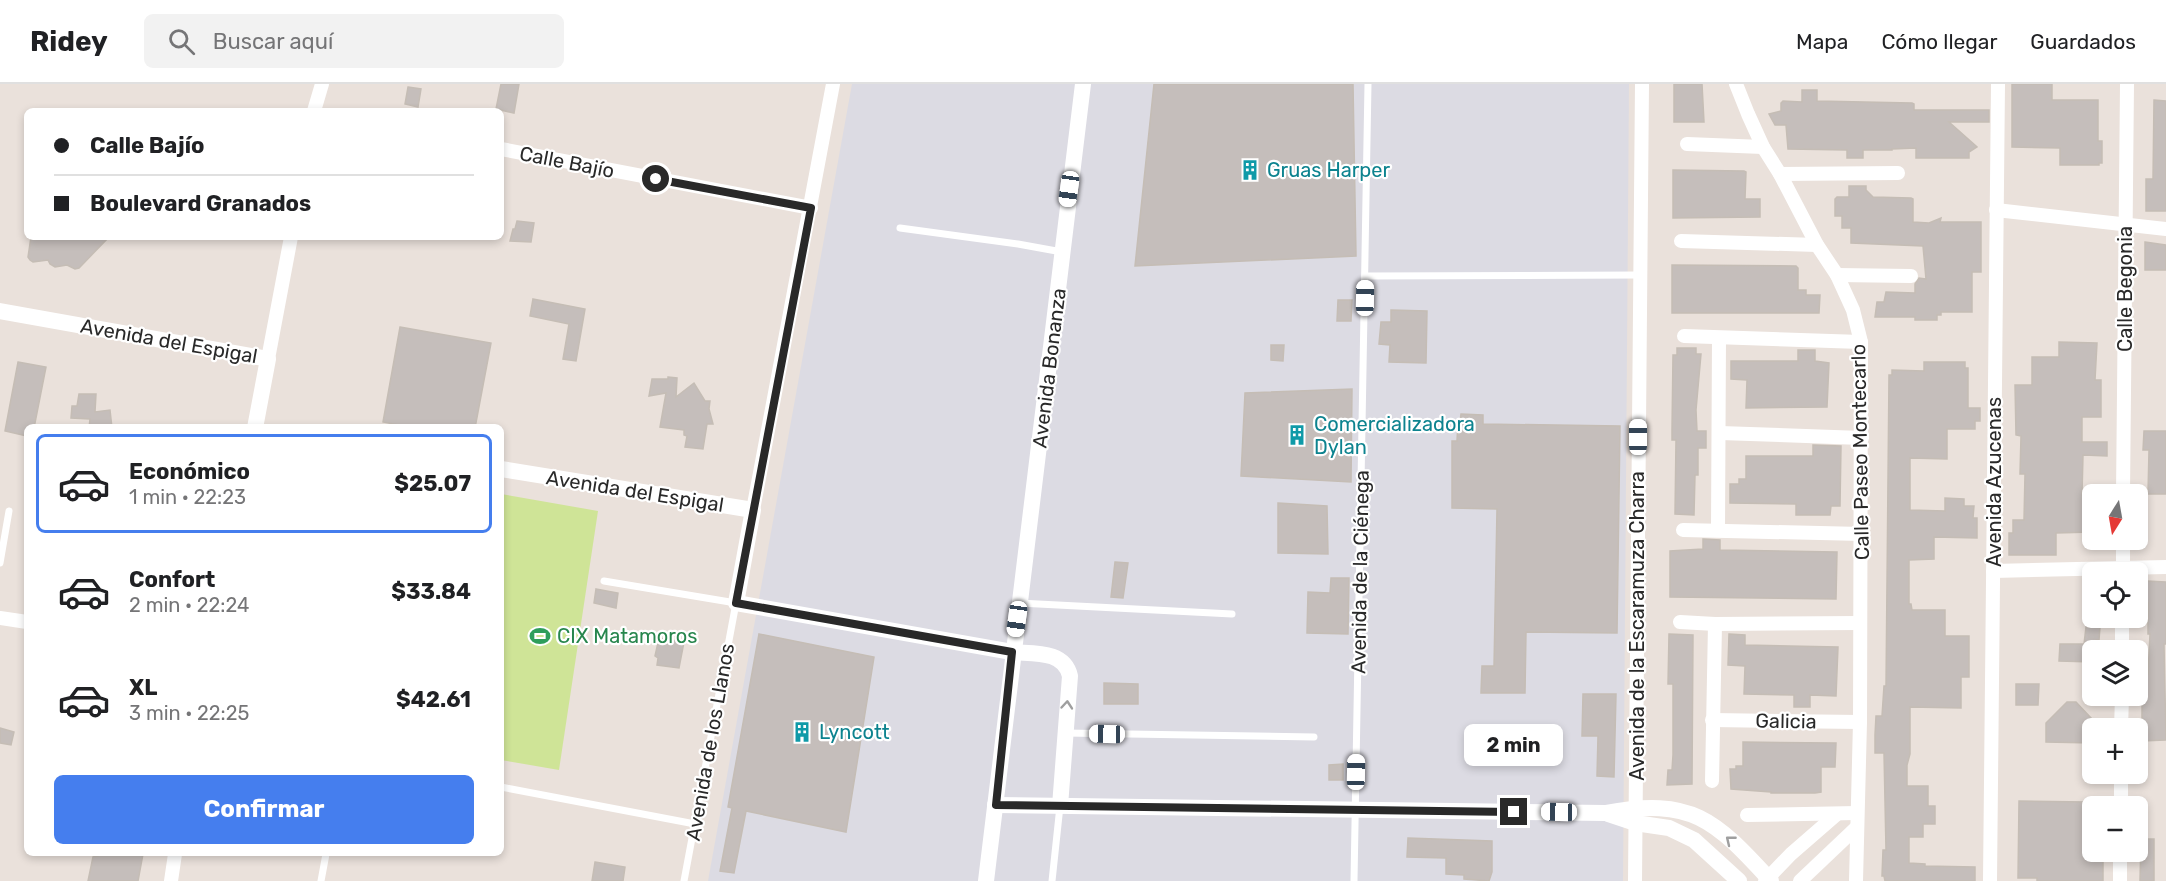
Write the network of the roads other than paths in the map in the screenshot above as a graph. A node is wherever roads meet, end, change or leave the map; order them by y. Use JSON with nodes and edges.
{"nodes":[{"id":1,"x":322,"y":84,"type":"edge"},
{"id":2,"x":833,"y":84,"type":"edge"},
{"id":3,"x":1083,"y":84,"type":"edge"},
{"id":4,"x":1368,"y":84,"type":"edge"},
{"id":5,"x":1641,"y":84,"type":"edge"},
{"id":6,"x":1736,"y":84,"type":"edge"},
{"id":7,"x":1998,"y":84,"type":"edge"},
{"id":8,"x":2127,"y":84,"type":"edge"},
{"id":9,"x":315,"y":108,"type":"edge"},
{"id":10,"x":1687,"y":144,"type":"dead end"},
{"id":11,"x":1763,"y":147,"type":"junction"},
{"id":12,"x":504,"y":150,"type":"edge"},
{"id":13,"x":1898,"y":173,"type":"dead end"},
{"id":14,"x":1780,"y":174,"type":"junction"},
{"id":15,"x":811,"y":208,"type":"junction"},
{"id":16,"x":1996,"y":210,"type":"junction"},
{"id":17,"x":2126,"y":225,"type":"junction"},
{"id":18,"x":900,"y":228,"type":"dead end"},
{"id":19,"x":2166,"y":229,"type":"edge"},
{"id":20,"x":290,"y":240,"type":"edge"},
{"id":21,"x":1681,"y":241,"type":"dead end"},
{"id":22,"x":1817,"y":245,"type":"junction"},
{"id":23,"x":1062,"y":252,"type":"junction"},
{"id":24,"x":1639,"y":275,"type":"junction"},
{"id":25,"x":1837,"y":275,"type":"junction"},
{"id":26,"x":1365,"y":276,"type":"junction"},
{"id":27,"x":1911,"y":276,"type":"dead end"},
{"id":28,"x":0,"y":311,"type":"edge"},
{"id":29,"x":1684,"y":336,"type":"dead end"},
{"id":30,"x":1719,"y":338,"type":"junction"},
{"id":31,"x":1861,"y":342,"type":"junction"},
{"id":32,"x":268,"y":359,"type":"junction"},
{"id":33,"x":256,"y":424,"type":"edge"},
{"id":34,"x":1720,"y":433,"type":"junction"},
{"id":35,"x":1862,"y":438,"type":"junction"},
{"id":36,"x":504,"y":469,"type":"edge"},
{"id":37,"x":2123,"y":484,"type":"edge"},
{"id":38,"x":753,"y":510,"type":"junction"},
{"id":39,"x":9,"y":511,"type":"dead end"},
{"id":40,"x":1683,"y":530,"type":"dead end"},
{"id":41,"x":1718,"y":530,"type":"junction"},
{"id":42,"x":1862,"y":534,"type":"junction"},
{"id":43,"x":0,"y":563,"type":"edge"},
{"id":44,"x":2166,"y":567,"type":"edge"},
{"id":45,"x":2148,"y":569,"type":"edge"},
{"id":46,"x":2082,"y":571,"type":"edge"},
{"id":47,"x":1993,"y":572,"type":"junction"},
{"id":48,"x":604,"y":581,"type":"dead end"},
{"id":49,"x":736,"y":603,"type":"junction"},
{"id":50,"x":1019,"y":603,"type":"junction"},
{"id":51,"x":1232,"y":614,"type":"dead end"},
{"id":52,"x":0,"y":618,"type":"edge"},
{"id":53,"x":24,"y":622,"type":"edge"},
{"id":54,"x":1680,"y":622,"type":"dead end"},
{"id":55,"x":1860,"y":622,"type":"junction"},
{"id":56,"x":1715,"y":624,"type":"junction"},
{"id":57,"x":1012,"y":652,"type":"junction"},
{"id":58,"x":1712,"y":720,"type":"junction"},
{"id":59,"x":1860,"y":722,"type":"junction"},
{"id":60,"x":1065,"y":733,"type":"junction"},
{"id":61,"x":1314,"y":737,"type":"dead end"},
{"id":62,"x":1712,"y":781,"type":"dead end"},
{"id":63,"x":504,"y":788,"type":"edge"},
{"id":64,"x":996,"y":805,"type":"junction"},
{"id":65,"x":1060,"y":806,"type":"junction"},
{"id":66,"x":1355,"y":810,"type":"junction"},
{"id":67,"x":1837,"y":814,"type":"junction"},
{"id":68,"x":1636,"y":815,"type":"junction"},
{"id":69,"x":1747,"y":815,"type":"dead end"},
{"id":70,"x":1857,"y":820,"type":"junction"},
{"id":71,"x":695,"y":824,"type":"junction"},
{"id":72,"x":176,"y":856,"type":"edge"},
{"id":73,"x":326,"y":856,"type":"edge"},
{"id":74,"x":2120,"y":862,"type":"edge"},
{"id":75,"x":1768,"y":880,"type":"edge"},
{"id":76,"x":171,"y":881,"type":"edge"},
{"id":77,"x":321,"y":881,"type":"edge"},
{"id":78,"x":684,"y":881,"type":"edge"},
{"id":79,"x":986,"y":881,"type":"edge"},
{"id":80,"x":1052,"y":881,"type":"edge"},
{"id":81,"x":1354,"y":881,"type":"edge"},
{"id":82,"x":1635,"y":881,"type":"edge"},
{"id":83,"x":1739,"y":881,"type":"edge"},
{"id":84,"x":1800,"y":881,"type":"edge"},
{"id":85,"x":1856,"y":881,"type":"edge"},
{"id":86,"x":1990,"y":881,"type":"edge"},
{"id":87,"x":2120,"y":881,"type":"edge"}],
"edges":[{"from":1,"to":9,"type":"street"},
{"from":2,"to":15,"type":"street"},
{"from":3,"to":23,"type":"street","name":"Avenida Bonanza"},
{"from":4,"to":26,"type":"lane","name":"Avenida de la Ciénega"},
{"from":5,"to":24,"type":"street","name":"Avenida de la Escaramuza Charra"},
{"from":6,"to":11,"type":"street","name":"Calle Paseo Montecarlo"},
{"from":7,"to":16,"type":"street","name":"Avenida Azucenas"},
{"from":8,"to":17,"type":"street","name":"Calle Begonia"},
{"from":10,"to":11,"type":"street"},
{"from":11,"to":14,"type":"street","name":"Calle Paseo Montecarlo"},
{"from":12,"to":15,"type":"street","name":"Calle Bajío"},
{"from":13,"to":14,"type":"street"},
{"from":14,"to":22,"type":"street","name":"Calle Paseo Montecarlo"},
{"from":15,"to":38,"type":"street"},
{"from":16,"to":17,"type":"street"},
{"from":16,"to":47,"type":"street","name":"Avenida Azucenas"},
{"from":17,"to":19,"type":"street"},
{"from":17,"to":37,"type":"street","name":"Calle Begonia"},
{"from":18,"to":23,"type":"lane"},
{"from":20,"to":32,"type":"street"},
{"from":21,"to":22,"type":"street"},
{"from":22,"to":25,"type":"street","name":"Calle Paseo Montecarlo"},
{"from":23,"to":50,"type":"street","name":"Avenida Bonanza"},
{"from":24,"to":26,"type":"lane"},
{"from":24,"to":68,"type":"street","name":"Avenida de la Escaramuza Charra"},
{"from":25,"to":27,"type":"street"},
{"from":25,"to":31,"type":"street","name":"Calle Paseo Montecarlo"},
{"from":26,"to":66,"type":"lane","name":"Avenida de la Ciénega"},
{"from":28,"to":32,"type":"street","name":"Avenida del Espigal"},
{"from":29,"to":30,"type":"street"},
{"from":30,"to":31,"type":"street"},
{"from":30,"to":34,"type":"street"},
{"from":31,"to":35,"type":"street","name":"Calle Paseo Montecarlo"},
{"from":32,"to":33,"type":"street","name":"Avenida del Espigal"},
{"from":34,"to":35,"type":"street"},
{"from":34,"to":41,"type":"street"},
{"from":35,"to":42,"type":"street","name":"Calle Paseo Montecarlo"},
{"from":36,"to":38,"type":"street","name":"Avenida del Espigal"},
{"from":38,"to":49,"type":"street"},
{"from":39,"to":43,"type":"lane"},
{"from":40,"to":41,"type":"street"},
{"from":41,"to":42,"type":"street"},
{"from":42,"to":55,"type":"street","name":"Calle Paseo Montecarlo"},
{"from":44,"to":45,"type":"street"},
{"from":46,"to":47,"type":"street"},
{"from":47,"to":86,"type":"street","name":"Avenida Azucenas"},
{"from":48,"to":49,"type":"lane"},
{"from":49,"to":57,"type":"street"},
{"from":49,"to":71,"type":"lane","name":"Avenida de los Llanos"},
{"from":50,"to":51,"type":"lane"},
{"from":50,"to":57,"type":"street","name":"Avenida Bonanza"},
{"from":52,"to":53,"type":"street"},
{"from":54,"to":56,"type":"street"},
{"from":55,"to":56,"type":"street"},
{"from":55,"to":59,"type":"street","name":"Calle Paseo Montecarlo"},
{"from":56,"to":58,"type":"street"},
{"from":60,"to":57,"type":"street","one_way":true},
{"from":57,"to":64,"type":"street","name":"Avenida Bonanza"},
{"from":58,"to":59,"type":"street","name":"Galicia"},
{"from":58,"to":62,"type":"street"},
{"from":59,"to":70,"type":"street","name":"Calle Paseo Montecarlo"},
{"from":60,"to":61,"type":"lane"},
{"from":60,"to":65,"type":"street"},
{"from":63,"to":71,"type":"lane"},
{"from":64,"to":65,"type":"street"},
{"from":64,"to":79,"type":"street","name":"Avenida Bonanza"},
{"from":65,"to":66,"type":"street"},
{"from":65,"to":80,"type":"lane"},
{"from":66,"to":68,"type":"street"},
{"from":66,"to":81,"type":"lane","name":"Avenida de la Ciénega"},
{"from":67,"to":69,"type":"street"},
{"from":67,"to":70,"type":"street"},
{"from":67,"to":75,"type":"street"},
{"from":75,"to":68,"type":"street","one_way":true},
{"from":68,"to":82,"type":"street","name":"Avenida de la Escaramuza Charra"},
{"from":68,"to":83,"type":"street"},
{"from":70,"to":84,"type":"street"},
{"from":70,"to":85,"type":"street","name":"Calle Paseo Montecarlo"},
{"from":71,"to":78,"type":"lane","name":"Avenida de los Llanos"},
{"from":72,"to":76,"type":"street"},
{"from":73,"to":77,"type":"lane"},
{"from":74,"to":87,"type":"street"}]}
